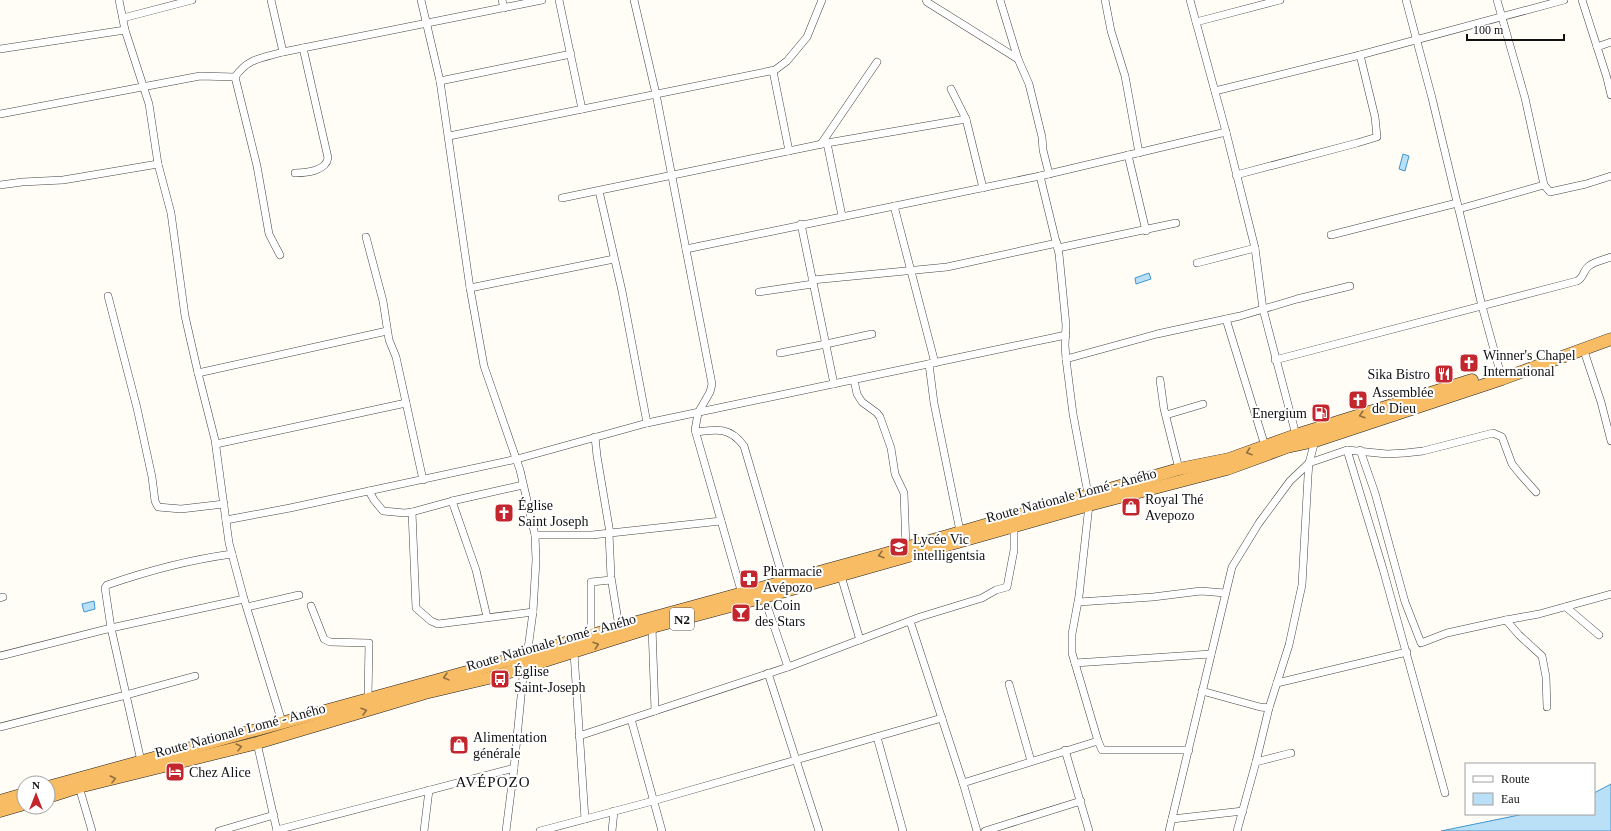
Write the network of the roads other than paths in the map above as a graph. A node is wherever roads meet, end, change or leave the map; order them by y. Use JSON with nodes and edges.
{"nodes":[{"id":1,"x":119,"y":0,"type":"edge"},
{"id":2,"x":192,"y":0,"type":"edge"},
{"id":3,"x":271,"y":0,"type":"edge"},
{"id":4,"x":421,"y":0,"type":"edge"},
{"id":5,"x":502,"y":0,"type":"edge"},
{"id":6,"x":542,"y":0,"type":"edge"},
{"id":7,"x":559,"y":0,"type":"edge"},
{"id":8,"x":634,"y":0,"type":"edge"},
{"id":9,"x":822,"y":0,"type":"edge"},
{"id":10,"x":926,"y":0,"type":"edge"},
{"id":11,"x":1000,"y":0,"type":"edge"},
{"id":12,"x":1104,"y":0,"type":"edge"},
{"id":13,"x":1190,"y":0,"type":"edge"},
{"id":14,"x":1280,"y":0,"type":"edge"},
{"id":15,"x":1406,"y":0,"type":"edge"},
{"id":16,"x":1497,"y":0,"type":"edge"},
{"id":17,"x":1564,"y":0,"type":"edge"},
{"id":18,"x":1582,"y":0,"type":"edge"},
{"id":19,"x":504,"y":8,"type":"junction"},
{"id":20,"x":1501,"y":17,"type":"junction"},
{"id":21,"x":123,"y":18,"type":"junction"},
{"id":22,"x":1196,"y":22,"type":"junction"},
{"id":23,"x":426,"y":23,"type":"junction"},
{"id":24,"x":125,"y":30,"type":"junction"},
{"id":25,"x":1417,"y":40,"type":"junction"},
{"id":26,"x":1611,"y":42,"type":"edge"},
{"id":27,"x":1597,"y":47,"type":"junction"},
{"id":28,"x":303,"y":48,"type":"junction"},
{"id":29,"x":0,"y":49,"type":"edge"},
{"id":30,"x":283,"y":52,"type":"junction"},
{"id":31,"x":571,"y":54,"type":"junction"},
{"id":32,"x":1360,"y":55,"type":"junction"},
{"id":33,"x":1018,"y":59,"type":"junction"},
{"id":34,"x":877,"y":62,"type":"dead end"},
{"id":35,"x":773,"y":71,"type":"junction"},
{"id":36,"x":235,"y":77,"type":"junction"},
{"id":37,"x":440,"y":81,"type":"junction"},
{"id":38,"x":143,"y":86,"type":"junction"},
{"id":39,"x":951,"y":89,"type":"dead end"},
{"id":40,"x":1215,"y":91,"type":"junction"},
{"id":41,"x":656,"y":94,"type":"junction"},
{"id":42,"x":1611,"y":95,"type":"edge"},
{"id":43,"x":582,"y":109,"type":"junction"},
{"id":44,"x":0,"y":114,"type":"edge"},
{"id":45,"x":966,"y":119,"type":"junction"},
{"id":46,"x":1226,"y":132,"type":"junction"},
{"id":47,"x":449,"y":136,"type":"junction"},
{"id":48,"x":824,"y":144,"type":"junction"},
{"id":49,"x":789,"y":151,"type":"junction"},
{"id":50,"x":1139,"y":153,"type":"junction"},
{"id":51,"x":1128,"y":156,"type":"junction"},
{"id":52,"x":158,"y":164,"type":"junction"},
{"id":53,"x":295,"y":173,"type":"dead end"},
{"id":54,"x":1049,"y":174,"type":"junction"},
{"id":55,"x":1236,"y":175,"type":"junction"},
{"id":56,"x":672,"y":176,"type":"junction"},
{"id":57,"x":1040,"y":176,"type":"junction"},
{"id":58,"x":1611,"y":176,"type":"edge"},
{"id":59,"x":0,"y":185,"type":"edge"},
{"id":60,"x":1544,"y":185,"type":"junction"},
{"id":61,"x":983,"y":188,"type":"junction"},
{"id":62,"x":599,"y":190,"type":"junction"},
{"id":63,"x":562,"y":198,"type":"dead end"},
{"id":64,"x":894,"y":206,"type":"junction"},
{"id":65,"x":1458,"y":206,"type":"junction"},
{"id":66,"x":842,"y":216,"type":"junction"},
{"id":67,"x":1176,"y":223,"type":"dead end"},
{"id":68,"x":801,"y":224,"type":"junction"},
{"id":69,"x":1146,"y":230,"type":"junction"},
{"id":70,"x":1331,"y":235,"type":"dead end"},
{"id":71,"x":366,"y":237,"type":"dead end"},
{"id":72,"x":1058,"y":246,"type":"junction"},
{"id":73,"x":1255,"y":248,"type":"junction"},
{"id":74,"x":686,"y":249,"type":"junction"},
{"id":75,"x":280,"y":255,"type":"dead end"},
{"id":76,"x":1611,"y":258,"type":"edge"},
{"id":77,"x":614,"y":259,"type":"junction"},
{"id":78,"x":1197,"y":263,"type":"dead end"},
{"id":79,"x":911,"y":271,"type":"junction"},
{"id":80,"x":813,"y":282,"type":"junction"},
{"id":81,"x":1350,"y":286,"type":"dead end"},
{"id":82,"x":470,"y":288,"type":"junction"},
{"id":83,"x":759,"y":292,"type":"dead end"},
{"id":84,"x":108,"y":296,"type":"dead end"},
{"id":85,"x":1482,"y":306,"type":"junction"},
{"id":86,"x":1263,"y":310,"type":"junction"},
{"id":87,"x":1226,"y":319,"type":"junction"},
{"id":88,"x":387,"y":331,"type":"junction"},
{"id":89,"x":1611,"y":331,"type":"edge"},
{"id":90,"x":872,"y":334,"type":"dead end"},
{"id":91,"x":1066,"y":335,"type":"junction"},
{"id":92,"x":1611,"y":339,"type":"edge"},
{"id":93,"x":826,"y":344,"type":"junction"},
{"id":94,"x":1583,"y":348,"type":"junction"},
{"id":95,"x":780,"y":353,"type":"dead end"},
{"id":96,"x":1066,"y":359,"type":"junction"},
{"id":97,"x":1275,"y":360,"type":"junction"},
{"id":98,"x":932,"y":363,"type":"junction"},
{"id":99,"x":198,"y":373,"type":"junction"},
{"id":100,"x":1501,"y":375,"type":"junction"},
{"id":101,"x":854,"y":380,"type":"junction"},
{"id":102,"x":1160,"y":380,"type":"dead end"},
{"id":103,"x":834,"y":384,"type":"junction"},
{"id":104,"x":406,"y":403,"type":"junction"},
{"id":105,"x":1203,"y":404,"type":"dead end"},
{"id":106,"x":698,"y":413,"type":"junction"},
{"id":107,"x":1166,"y":415,"type":"junction"},
{"id":108,"x":647,"y":423,"type":"junction"},
{"id":109,"x":696,"y":432,"type":"junction"},
{"id":110,"x":1296,"y":435,"type":"junction"},
{"id":111,"x":1314,"y":436,"type":"junction"},
{"id":112,"x":595,"y":437,"type":"junction"},
{"id":113,"x":1611,"y":441,"type":"edge"},
{"id":114,"x":216,"y":444,"type":"junction"},
{"id":115,"x":1265,"y":446,"type":"junction"},
{"id":116,"x":1347,"y":450,"type":"junction"},
{"id":117,"x":1360,"y":450,"type":"junction"},
{"id":118,"x":517,"y":460,"type":"junction"},
{"id":119,"x":1309,"y":463,"type":"junction"},
{"id":120,"x":1179,"y":469,"type":"junction"},
{"id":121,"x":423,"y":480,"type":"junction"},
{"id":122,"x":523,"y":484,"type":"junction"},
{"id":123,"x":369,"y":491,"type":"junction"},
{"id":124,"x":1536,"y":492,"type":"dead end"},
{"id":125,"x":1088,"y":500,"type":"junction"},
{"id":126,"x":452,"y":501,"type":"junction"},
{"id":127,"x":224,"y":504,"type":"junction"},
{"id":128,"x":412,"y":512,"type":"junction"},
{"id":129,"x":226,"y":520,"type":"junction"},
{"id":130,"x":721,"y":521,"type":"junction"},
{"id":131,"x":1014,"y":526,"type":"junction"},
{"id":132,"x":960,"y":531,"type":"junction"},
{"id":133,"x":610,"y":533,"type":"junction"},
{"id":134,"x":535,"y":535,"type":"junction"},
{"id":135,"x":906,"y":548,"type":"junction"},
{"id":136,"x":232,"y":554,"type":"junction"},
{"id":137,"x":841,"y":576,"type":"junction"},
{"id":138,"x":611,"y":580,"type":"junction"},
{"id":139,"x":784,"y":582,"type":"junction"},
{"id":140,"x":1225,"y":593,"type":"junction"},
{"id":141,"x":742,"y":594,"type":"junction"},
{"id":142,"x":1611,"y":594,"type":"edge"},
{"id":143,"x":299,"y":595,"type":"dead end"},
{"id":144,"x":764,"y":598,"type":"junction"},
{"id":145,"x":244,"y":599,"type":"junction"},
{"id":146,"x":1079,"y":602,"type":"junction"},
{"id":147,"x":311,"y":606,"type":"dead end"},
{"id":148,"x":247,"y":607,"type":"junction"},
{"id":149,"x":1566,"y":607,"type":"junction"},
{"id":150,"x":533,"y":612,"type":"junction"},
{"id":151,"x":487,"y":618,"type":"junction"},
{"id":152,"x":1506,"y":620,"type":"junction"},
{"id":153,"x":910,"y":621,"type":"junction"},
{"id":154,"x":619,"y":627,"type":"junction"},
{"id":155,"x":652,"y":627,"type":"junction"},
{"id":156,"x":111,"y":628,"type":"junction"},
{"id":157,"x":1598,"y":635,"type":"dead end"},
{"id":158,"x":591,"y":636,"type":"junction"},
{"id":159,"x":860,"y":640,"type":"junction"},
{"id":160,"x":1407,"y":652,"type":"junction"},
{"id":161,"x":574,"y":653,"type":"junction"},
{"id":162,"x":527,"y":654,"type":"junction"},
{"id":163,"x":1211,"y":654,"type":"junction"},
{"id":164,"x":0,"y":656,"type":"edge"},
{"id":165,"x":1075,"y":663,"type":"junction"},
{"id":166,"x":788,"y":667,"type":"junction"},
{"id":167,"x":524,"y":668,"type":"junction"},
{"id":168,"x":768,"y":674,"type":"junction"},
{"id":169,"x":195,"y":676,"type":"dead end"},
{"id":170,"x":1277,"y":683,"type":"junction"},
{"id":171,"x":1009,"y":684,"type":"dead end"},
{"id":172,"x":1202,"y":691,"type":"junction"},
{"id":173,"x":126,"y":695,"type":"junction"},
{"id":174,"x":368,"y":698,"type":"junction"},
{"id":175,"x":1269,"y":708,"type":"junction"},
{"id":176,"x":1547,"y":708,"type":"dead end"},
{"id":177,"x":655,"y":711,"type":"junction"},
{"id":178,"x":942,"y":718,"type":"junction"},
{"id":179,"x":631,"y":719,"type":"junction"},
{"id":180,"x":282,"y":722,"type":"junction"},
{"id":181,"x":0,"y":727,"type":"edge"},
{"id":182,"x":580,"y":736,"type":"junction"},
{"id":183,"x":876,"y":737,"type":"junction"},
{"id":184,"x":1098,"y":741,"type":"junction"},
{"id":185,"x":257,"y":742,"type":"junction"},
{"id":186,"x":1065,"y":750,"type":"junction"},
{"id":187,"x":1189,"y":750,"type":"junction"},
{"id":188,"x":1291,"y":754,"type":"dead end"},
{"id":189,"x":796,"y":760,"type":"junction"},
{"id":190,"x":141,"y":761,"type":"junction"},
{"id":191,"x":1031,"y":761,"type":"junction"},
{"id":192,"x":1256,"y":762,"type":"junction"},
{"id":193,"x":514,"y":768,"type":"junction"},
{"id":194,"x":963,"y":782,"type":"junction"},
{"id":195,"x":56,"y":785,"type":"edge"},
{"id":196,"x":79,"y":787,"type":"junction"},
{"id":197,"x":429,"y":790,"type":"junction"},
{"id":198,"x":1445,"y":793,"type":"dead end"},
{"id":199,"x":56,"y":794,"type":"edge"},
{"id":200,"x":16,"y":796,"type":"edge"},
{"id":201,"x":0,"y":801,"type":"edge"},
{"id":202,"x":653,"y":801,"type":"junction"},
{"id":203,"x":1081,"y":801,"type":"junction"},
{"id":204,"x":16,"y":806,"type":"edge"},
{"id":205,"x":0,"y":811,"type":"edge"},
{"id":206,"x":614,"y":811,"type":"junction"},
{"id":207,"x":1243,"y":811,"type":"junction"},
{"id":208,"x":274,"y":815,"type":"junction"},
{"id":209,"x":585,"y":819,"type":"junction"},
{"id":210,"x":1172,"y":819,"type":"junction"},
{"id":211,"x":277,"y":830,"type":"edge"},
{"id":212,"x":92,"y":831,"type":"edge"},
{"id":213,"x":219,"y":831,"type":"edge"},
{"id":214,"x":424,"y":831,"type":"edge"},
{"id":215,"x":506,"y":831,"type":"edge"},
{"id":216,"x":540,"y":831,"type":"edge"},
{"id":217,"x":612,"y":831,"type":"edge"},
{"id":218,"x":662,"y":831,"type":"edge"},
{"id":219,"x":818,"y":831,"type":"edge"},
{"id":220,"x":903,"y":831,"type":"edge"},
{"id":221,"x":977,"y":831,"type":"edge"},
{"id":222,"x":985,"y":831,"type":"edge"},
{"id":223,"x":1089,"y":831,"type":"edge"},
{"id":224,"x":1169,"y":831,"type":"edge"},
{"id":225,"x":1237,"y":831,"type":"edge"}],
"edges":[{"from":1,"to":21,"type":"street"},
{"from":2,"to":21,"type":"street"},
{"from":3,"to":30,"type":"street"},
{"from":4,"to":23,"type":"street"},
{"from":5,"to":19,"type":"street"},
{"from":6,"to":19,"type":"street"},
{"from":7,"to":31,"type":"street"},
{"from":8,"to":41,"type":"street"},
{"from":9,"to":35,"type":"street"},
{"from":10,"to":33,"type":"street"},
{"from":11,"to":33,"type":"street"},
{"from":12,"to":50,"type":"street"},
{"from":13,"to":22,"type":"street"},
{"from":14,"to":22,"type":"street"},
{"from":15,"to":25,"type":"street"},
{"from":16,"to":20,"type":"street"},
{"from":17,"to":20,"type":"street"},
{"from":18,"to":27,"type":"street"},
{"from":19,"to":23,"type":"street"},
{"from":20,"to":25,"type":"street"},
{"from":20,"to":60,"type":"street"},
{"from":21,"to":24,"type":"street"},
{"from":22,"to":40,"type":"street"},
{"from":23,"to":28,"type":"street"},
{"from":23,"to":37,"type":"street"},
{"from":24,"to":29,"type":"street"},
{"from":24,"to":38,"type":"street"},
{"from":25,"to":32,"type":"street"},
{"from":25,"to":65,"type":"street"},
{"from":26,"to":27,"type":"street"},
{"from":27,"to":42,"type":"street"},
{"from":28,"to":30,"type":"street"},
{"from":28,"to":53,"type":"street"},
{"from":30,"to":36,"type":"street"},
{"from":31,"to":37,"type":"street"},
{"from":31,"to":43,"type":"street"},
{"from":32,"to":40,"type":"street"},
{"from":32,"to":55,"type":"street"},
{"from":33,"to":54,"type":"street"},
{"from":34,"to":48,"type":"street"},
{"from":35,"to":41,"type":"street"},
{"from":35,"to":49,"type":"street"},
{"from":36,"to":38,"type":"street"},
{"from":36,"to":75,"type":"street"},
{"from":37,"to":47,"type":"street"},
{"from":38,"to":44,"type":"street"},
{"from":38,"to":52,"type":"street"},
{"from":39,"to":45,"type":"street"},
{"from":40,"to":46,"type":"street"},
{"from":41,"to":43,"type":"street"},
{"from":41,"to":56,"type":"street"},
{"from":43,"to":47,"type":"street"},
{"from":45,"to":48,"type":"street"},
{"from":45,"to":61,"type":"street"},
{"from":46,"to":50,"type":"street"},
{"from":46,"to":55,"type":"street"},
{"from":47,"to":82,"type":"street"},
{"from":48,"to":49,"type":"street"},
{"from":48,"to":66,"type":"street"},
{"from":49,"to":56,"type":"street"},
{"from":50,"to":51,"type":"street"},
{"from":51,"to":54,"type":"street"},
{"from":51,"to":69,"type":"street"},
{"from":52,"to":59,"type":"street"},
{"from":52,"to":99,"type":"street"},
{"from":54,"to":57,"type":"street"},
{"from":55,"to":73,"type":"street"},
{"from":56,"to":62,"type":"street"},
{"from":56,"to":74,"type":"street"},
{"from":57,"to":61,"type":"street"},
{"from":57,"to":72,"type":"street"},
{"from":58,"to":60,"type":"street"},
{"from":60,"to":65,"type":"street"},
{"from":61,"to":64,"type":"street"},
{"from":62,"to":63,"type":"street"},
{"from":62,"to":77,"type":"street"},
{"from":64,"to":66,"type":"street"},
{"from":64,"to":79,"type":"street"},
{"from":65,"to":70,"type":"street"},
{"from":65,"to":85,"type":"street"},
{"from":66,"to":68,"type":"street"},
{"from":67,"to":69,"type":"street"},
{"from":68,"to":74,"type":"street"},
{"from":68,"to":80,"type":"street"},
{"from":69,"to":72,"type":"street"},
{"from":71,"to":88,"type":"street"},
{"from":72,"to":79,"type":"street"},
{"from":72,"to":91,"type":"street"},
{"from":73,"to":78,"type":"street"},
{"from":73,"to":86,"type":"street"},
{"from":74,"to":106,"type":"street"},
{"from":76,"to":85,"type":"street"},
{"from":77,"to":82,"type":"street"},
{"from":77,"to":108,"type":"street"},
{"from":79,"to":80,"type":"street"},
{"from":79,"to":98,"type":"street"},
{"from":80,"to":83,"type":"street"},
{"from":80,"to":93,"type":"street"},
{"from":81,"to":86,"type":"street"},
{"from":82,"to":118,"type":"street"},
{"from":84,"to":127,"type":"street"},
{"from":85,"to":97,"type":"street"},
{"from":85,"to":100,"type":"street"},
{"from":86,"to":87,"type":"street"},
{"from":86,"to":97,"type":"street"},
{"from":87,"to":96,"type":"street"},
{"from":87,"to":115,"type":"street"},
{"from":88,"to":99,"type":"street"},
{"from":88,"to":104,"type":"street"},
{"from":89,"to":100,"type":"highway","number":"N2"},
{"from":90,"to":93,"type":"street"},
{"from":91,"to":96,"type":"street"},
{"from":91,"to":98,"type":"street"},
{"from":92,"to":94,"type":"highway","number":"N2"},
{"from":93,"to":95,"type":"street"},
{"from":93,"to":103,"type":"street"},
{"from":94,"to":100,"type":"highway","number":"N2"},
{"from":94,"to":113,"type":"street"},
{"from":96,"to":125,"type":"street"},
{"from":97,"to":110,"type":"street"},
{"from":98,"to":101,"type":"street"},
{"from":98,"to":132,"type":"street"},
{"from":99,"to":114,"type":"street"},
{"from":100,"to":111,"type":"highway","number":"N2","one_way":true},
{"from":100,"to":111,"type":"highway","number":"N2"},
{"from":101,"to":103,"type":"street"},
{"from":101,"to":135,"type":"street"},
{"from":102,"to":107,"type":"street"},
{"from":103,"to":106,"type":"street"},
{"from":104,"to":114,"type":"street"},
{"from":104,"to":121,"type":"street"},
{"from":105,"to":107,"type":"street"},
{"from":106,"to":108,"type":"street"},
{"from":106,"to":109,"type":"street"},
{"from":107,"to":120,"type":"street"},
{"from":108,"to":112,"type":"street"},
{"from":109,"to":130,"type":"street"},
{"from":109,"to":139,"type":"street"},
{"from":110,"to":111,"type":"highway","name":"Route Nationale Lomé - Aného","number":"N2"},
{"from":110,"to":115,"type":"highway","name":"Route Nationale Lomé - Aného","number":"N2"},
{"from":111,"to":119,"type":"street"},
{"from":111,"to":125,"type":"highway","name":"Route Nationale Lomé - Aného","number":"N2"},
{"from":112,"to":118,"type":"street"},
{"from":112,"to":133,"type":"street"},
{"from":114,"to":127,"type":"street"},
{"from":115,"to":120,"type":"highway","name":"Route Nationale Lomé - Aného","number":"N2","one_way":true},
{"from":116,"to":117,"type":"street"},
{"from":116,"to":119,"type":"street"},
{"from":116,"to":160,"type":"street"},
{"from":117,"to":124,"type":"street"},
{"from":117,"to":152,"type":"street"},
{"from":118,"to":121,"type":"street"},
{"from":118,"to":122,"type":"street"},
{"from":119,"to":140,"type":"street"},
{"from":119,"to":170,"type":"street"},
{"from":120,"to":125,"type":"highway","name":"Route Nationale Lomé - Aného","number":"N2"},
{"from":121,"to":123,"type":"street"},
{"from":122,"to":126,"type":"street"},
{"from":122,"to":134,"type":"street"},
{"from":123,"to":128,"type":"street"},
{"from":123,"to":129,"type":"street"},
{"from":125,"to":131,"type":"highway","name":"Route Nationale Lomé - Aného","number":"N2"},
{"from":125,"to":132,"type":"highway","name":"Route Nationale Lomé - Aného","number":"N2"},
{"from":125,"to":146,"type":"street"},
{"from":126,"to":128,"type":"street"},
{"from":126,"to":151,"type":"street"},
{"from":127,"to":129,"type":"street"},
{"from":128,"to":151,"type":"street"},
{"from":129,"to":136,"type":"street"},
{"from":130,"to":133,"type":"street"},
{"from":130,"to":141,"type":"street"},
{"from":131,"to":137,"type":"highway","name":"Route Nationale Lomé - Aného","number":"N2"},
{"from":131,"to":153,"type":"street"},
{"from":132,"to":135,"type":"highway","name":"Route Nationale Lomé - Aného","number":"N2"},
{"from":133,"to":134,"type":"street"},
{"from":133,"to":138,"type":"street"},
{"from":134,"to":150,"type":"street"},
{"from":135,"to":139,"type":"highway","name":"Route Nationale Lomé - Aného","number":"N2","one_way":true},
{"from":136,"to":145,"type":"street"},
{"from":136,"to":156,"type":"street"},
{"from":137,"to":144,"type":"highway","name":"Route Nationale Lomé - Aného","number":"N2"},
{"from":137,"to":159,"type":"street"},
{"from":138,"to":154,"type":"street"},
{"from":138,"to":158,"type":"street"},
{"from":139,"to":141,"type":"highway","name":"Route Nationale Lomé - Aného","number":"N2"},
{"from":140,"to":146,"type":"street"},
{"from":140,"to":163,"type":"street"},
{"from":141,"to":154,"type":"highway","name":"Route Nationale Lomé - Aného","number":"N2"},
{"from":142,"to":149,"type":"street"},
{"from":143,"to":148,"type":"street"},
{"from":144,"to":155,"type":"highway","name":"Route Nationale Lomé - Aného","number":"N2"},
{"from":144,"to":166,"type":"street"},
{"from":145,"to":148,"type":"street"},
{"from":145,"to":156,"type":"street"},
{"from":146,"to":165,"type":"street"},
{"from":147,"to":174,"type":"street"},
{"from":148,"to":180,"type":"street"},
{"from":149,"to":152,"type":"street"},
{"from":149,"to":157,"type":"street"},
{"from":150,"to":151,"type":"street"},
{"from":150,"to":162,"type":"street"},
{"from":152,"to":176,"type":"street"},
{"from":153,"to":159,"type":"street"},
{"from":153,"to":178,"type":"street"},
{"from":154,"to":158,"type":"highway","name":"Route Nationale Lomé - Aného","number":"N2"},
{"from":161,"to":155,"type":"highway","name":"Route Nationale Lomé - Aného","number":"N2","one_way":true},
{"from":155,"to":177,"type":"street"},
{"from":156,"to":164,"type":"street"},
{"from":156,"to":173,"type":"street"},
{"from":158,"to":162,"type":"highway","name":"Route Nationale Lomé - Aného","number":"N2"},
{"from":159,"to":166,"type":"street"},
{"from":160,"to":170,"type":"street"},
{"from":160,"to":198,"type":"street"},
{"from":161,"to":167,"type":"highway","name":"Route Nationale Lomé - Aného","number":"N2"},
{"from":161,"to":182,"type":"street"},
{"from":162,"to":167,"type":"street"},
{"from":162,"to":174,"type":"highway","name":"Route Nationale Lomé - Aného","number":"N2","one_way":true},
{"from":163,"to":165,"type":"street"},
{"from":163,"to":172,"type":"street"},
{"from":165,"to":184,"type":"street"},
{"from":166,"to":168,"type":"street"},
{"from":185,"to":167,"type":"highway","name":"Route Nationale Lomé - Aného","number":"N2","one_way":true},
{"from":167,"to":193,"type":"street"},
{"from":168,"to":177,"type":"street"},
{"from":168,"to":189,"type":"street"},
{"from":169,"to":173,"type":"street"},
{"from":170,"to":175,"type":"street"},
{"from":171,"to":191,"type":"street"},
{"from":172,"to":175,"type":"street"},
{"from":172,"to":187,"type":"street"},
{"from":173,"to":181,"type":"street"},
{"from":173,"to":190,"type":"street"},
{"from":174,"to":180,"type":"highway","name":"Route Nationale Lomé - Aného","number":"N2"},
{"from":175,"to":192,"type":"street"},
{"from":177,"to":179,"type":"street"},
{"from":178,"to":183,"type":"street"},
{"from":178,"to":194,"type":"street"},
{"from":179,"to":182,"type":"street"},
{"from":179,"to":202,"type":"street"},
{"from":180,"to":190,"type":"highway","name":"Route Nationale Lomé - Aného","number":"N2"},
{"from":182,"to":209,"type":"street"},
{"from":183,"to":189,"type":"street"},
{"from":183,"to":220,"type":"street"},
{"from":184,"to":186,"type":"street"},
{"from":184,"to":187,"type":"street"},
{"from":196,"to":185,"type":"highway","name":"Route Nationale Lomé - Aného","number":"N2","one_way":true},
{"from":185,"to":208,"type":"street"},
{"from":186,"to":191,"type":"street"},
{"from":186,"to":203,"type":"street"},
{"from":187,"to":210,"type":"street"},
{"from":188,"to":192,"type":"street"},
{"from":189,"to":202,"type":"street"},
{"from":189,"to":219,"type":"street"},
{"from":190,"to":195,"type":"highway","name":"Route Nationale Lomé - Aného","number":"N2"},
{"from":191,"to":194,"type":"street"},
{"from":192,"to":207,"type":"street"},
{"from":193,"to":197,"type":"street"},
{"from":193,"to":215,"type":"street"},
{"from":194,"to":221,"type":"street"},
{"from":196,"to":199,"type":"highway","name":"Route Nationale Lomé - Aného","number":"N2"},
{"from":196,"to":212,"type":"street"},
{"from":197,"to":211,"type":"street"},
{"from":197,"to":214,"type":"street"},
{"from":200,"to":201,"type":"highway"},
{"from":202,"to":206,"type":"street"},
{"from":202,"to":218,"type":"street"},
{"from":203,"to":222,"type":"street"},
{"from":203,"to":223,"type":"street"},
{"from":204,"to":205,"type":"highway"},
{"from":206,"to":209,"type":"street"},
{"from":206,"to":217,"type":"street"},
{"from":207,"to":210,"type":"street"},
{"from":207,"to":225,"type":"street"},
{"from":208,"to":211,"type":"street"},
{"from":208,"to":213,"type":"street"},
{"from":209,"to":216,"type":"street"},
{"from":210,"to":224,"type":"street"}]}
